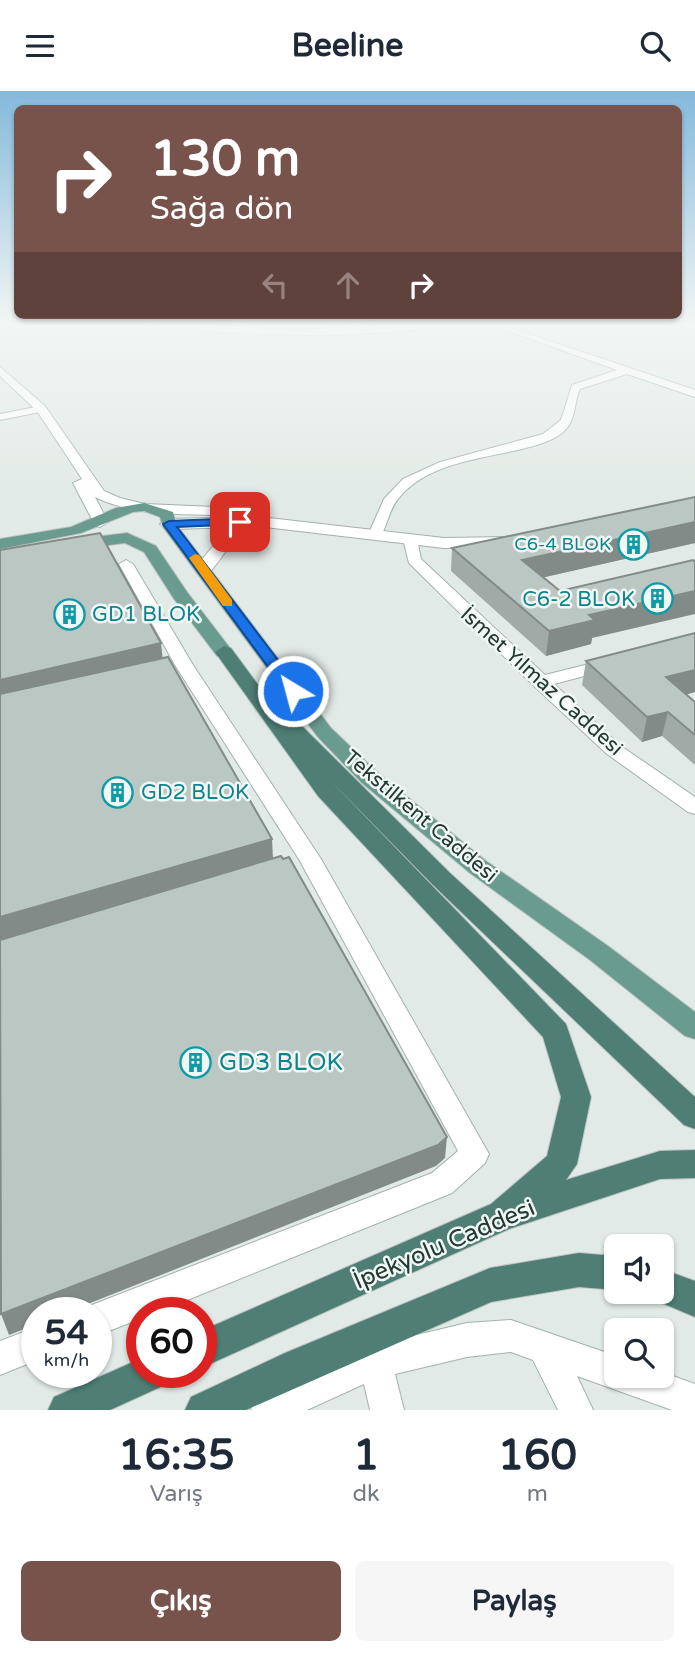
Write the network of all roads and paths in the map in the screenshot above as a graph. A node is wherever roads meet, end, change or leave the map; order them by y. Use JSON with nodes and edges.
{"nodes":[{"id":1,"x":4,"y":383,"type":"edge"},
{"id":2,"x":12,"y":383,"type":"edge"},
{"id":3,"x":590,"y":383,"type":"edge"},
{"id":4,"x":661,"y":383,"type":"edge"},
{"id":5,"x":695,"y":394,"type":"edge"},
{"id":6,"x":37,"y":410,"type":"junction"},
{"id":7,"x":0,"y":417,"type":"edge"},
{"id":8,"x":145,"y":508,"type":"junction"},
{"id":9,"x":100,"y":522,"type":"junction"},
{"id":10,"x":169,"y":524,"type":"junction"},
{"id":11,"x":302,"y":525,"type":"junction"},
{"id":12,"x":375,"y":535,"type":"junction"},
{"id":13,"x":127,"y":538,"type":"junction"},
{"id":14,"x":410,"y":539,"type":"junction"},
{"id":15,"x":520,"y":541,"type":"edge"},
{"id":16,"x":0,"y":544,"type":"edge"},
{"id":17,"x":0,"y":558,"type":"edge"},
{"id":18,"x":126,"y":564,"type":"dead end"},
{"id":19,"x":203,"y":570,"type":"junction"},
{"id":20,"x":224,"y":652,"type":"junction"},
{"id":21,"x":622,"y":660,"type":"edge"},
{"id":22,"x":540,"y":682,"type":"junction"},
{"id":23,"x":695,"y":807,"type":"edge"},
{"id":24,"x":310,"y":859,"type":"junction"},
{"id":25,"x":284,"y":867,"type":"edge"},
{"id":26,"x":695,"y":1028,"type":"edge"},
{"id":27,"x":695,"y":1116,"type":"edge"},
{"id":28,"x":695,"y":1164,"type":"edge"},
{"id":29,"x":503,"y":1215,"type":"junction"},
{"id":30,"x":604,"y":1272,"type":"edge"},
{"id":31,"x":674,"y":1291,"type":"edge"},
{"id":32,"x":695,"y":1299,"type":"edge"},
{"id":33,"x":112,"y":1313,"type":"edge"},
{"id":34,"x":217,"y":1343,"type":"edge"},
{"id":35,"x":21,"y":1349,"type":"edge"},
{"id":36,"x":545,"y":1349,"type":"junction"},
{"id":37,"x":0,"y":1358,"type":"edge"},
{"id":38,"x":375,"y":1362,"type":"junction"},
{"id":39,"x":604,"y":1369,"type":"edge"},
{"id":40,"x":126,"y":1384,"type":"edge"},
{"id":41,"x":658,"y":1388,"type":"edge"},
{"id":42,"x":695,"y":1401,"type":"edge"},
{"id":43,"x":67,"y":1410,"type":"edge"},
{"id":44,"x":204,"y":1410,"type":"edge"},
{"id":45,"x":268,"y":1410,"type":"edge"},
{"id":46,"x":387,"y":1410,"type":"edge"},
{"id":47,"x":576,"y":1410,"type":"edge"}],
"edges":[{"from":1,"to":6,"type":"street","name":"Tekstilkent Caddesi"},
{"from":2,"to":6,"type":"street","name":"Tekstilkent Caddesi"},
{"from":3,"to":12,"type":"street"},
{"from":4,"to":5,"type":"street"},
{"from":6,"to":7,"type":"street"},
{"from":6,"to":8,"type":"street","name":"Tekstilkent Caddesi"},
{"from":6,"to":9,"type":"street","name":"Tekstilkent Caddesi"},
{"from":8,"to":9,"type":"main road"},
{"from":8,"to":10,"type":"main road","name":"Tekstilkent Caddesi"},
{"from":8,"to":11,"type":"street"},
{"from":9,"to":13,"type":"main road"},
{"from":9,"to":16,"type":"main road"},
{"from":10,"to":11,"type":"street"},
{"from":10,"to":13,"type":"main road"},
{"from":10,"to":19,"type":"main road","name":"Tekstilkent Caddesi"},
{"from":11,"to":12,"type":"street"},
{"from":11,"to":19,"type":"street"},
{"from":12,"to":14,"type":"street"},
{"from":13,"to":17,"type":"main road"},
{"from":13,"to":20,"type":"main road"},
{"from":14,"to":15,"type":"street"},
{"from":14,"to":22,"type":"street","name":"İsmet Yılmaz Caddesi"},
{"from":18,"to":24,"type":"street"},
{"from":19,"to":26,"type":"main road","name":"Tekstilkent Caddesi"},
{"from":20,"to":27,"type":"highway"},
{"from":20,"to":29,"type":"highway"},
{"from":21,"to":22,"type":"street"},
{"from":22,"to":23,"type":"street","name":"İsmet Yılmaz Caddesi"},
{"from":24,"to":25,"type":"street"},
{"from":24,"to":33,"type":"street"},
{"from":28,"to":29,"type":"highway","name":"İpekyolu Caddesi"},
{"from":29,"to":34,"type":"highway","name":"İpekyolu Caddesi"},
{"from":30,"to":44,"type":"highway"},
{"from":31,"to":32,"type":"highway"},
{"from":35,"to":37,"type":"street"},
{"from":36,"to":38,"type":"street"},
{"from":36,"to":39,"type":"street"},
{"from":36,"to":47,"type":"street"},
{"from":38,"to":45,"type":"street"},
{"from":38,"to":46,"type":"street"},
{"from":40,"to":43,"type":"highway"},
{"from":41,"to":42,"type":"street"}]}
